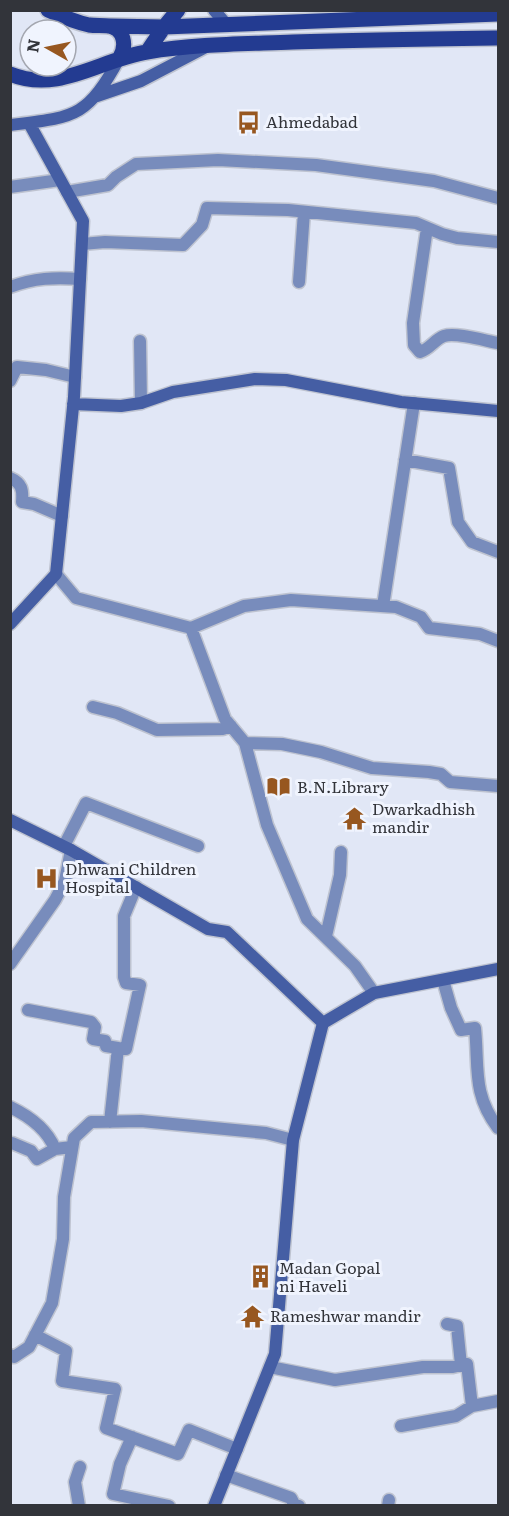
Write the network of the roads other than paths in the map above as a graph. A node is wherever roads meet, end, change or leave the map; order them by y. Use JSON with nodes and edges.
{"nodes":[{"id":1,"x":48,"y":10,"type":"edge"},
{"id":2,"x":178,"y":10,"type":"edge"},
{"id":3,"x":214,"y":10,"type":"edge"},
{"id":4,"x":498,"y":14,"type":"edge"},
{"id":5,"x":226,"y":24,"type":"junction"},
{"id":6,"x":111,"y":26,"type":"junction"},
{"id":7,"x":164,"y":27,"type":"junction"},
{"id":8,"x":498,"y":38,"type":"edge"},
{"id":9,"x":210,"y":45,"type":"junction"},
{"id":10,"x":147,"y":51,"type":"junction"},
{"id":11,"x":120,"y":57,"type":"junction"},
{"id":12,"x":10,"y":74,"type":"edge"},
{"id":13,"x":97,"y":96,"type":"junction"},
{"id":14,"x":28,"y":123,"type":"junction"},
{"id":15,"x":12,"y":124,"type":"edge"},
{"id":16,"x":60,"y":180,"type":"junction"},
{"id":17,"x":10,"y":187,"type":"edge"},
{"id":18,"x":67,"y":192,"type":"junction"},
{"id":19,"x":498,"y":198,"type":"edge"},
{"id":20,"x":304,"y":212,"type":"junction"},
{"id":21,"x":427,"y":228,"type":"junction"},
{"id":22,"x":498,"y":242,"type":"edge"},
{"id":23,"x":82,"y":244,"type":"junction"},
{"id":24,"x":80,"y":279,"type":"junction"},
{"id":25,"x":299,"y":282,"type":"dead end"},
{"id":26,"x":11,"y":285,"type":"edge"},
{"id":27,"x":140,"y":341,"type":"dead end"},
{"id":28,"x":498,"y":342,"type":"edge"},
{"id":29,"x":14,"y":366,"type":"edge"},
{"id":30,"x":75,"y":377,"type":"junction"},
{"id":31,"x":10,"y":381,"type":"edge"},
{"id":32,"x":141,"y":403,"type":"junction"},
{"id":33,"x":414,"y":403,"type":"junction"},
{"id":34,"x":73,"y":404,"type":"junction"},
{"id":35,"x":498,"y":411,"type":"edge"},
{"id":36,"x":405,"y":460,"type":"junction"},
{"id":37,"x":10,"y":477,"type":"edge"},
{"id":38,"x":62,"y":516,"type":"junction"},
{"id":39,"x":498,"y":552,"type":"edge"},
{"id":40,"x":56,"y":574,"type":"junction"},
{"id":41,"x":383,"y":606,"type":"junction"},
{"id":42,"x":10,"y":624,"type":"edge"},
{"id":43,"x":190,"y":628,"type":"junction"},
{"id":44,"x":498,"y":641,"type":"edge"},
{"id":45,"x":93,"y":707,"type":"dead end"},
{"id":46,"x":231,"y":726,"type":"junction"},
{"id":47,"x":245,"y":743,"type":"junction"},
{"id":48,"x":498,"y":786,"type":"edge"},
{"id":49,"x":10,"y":820,"type":"edge"},
{"id":50,"x":198,"y":846,"type":"dead end"},
{"id":51,"x":67,"y":848,"type":"junction"},
{"id":52,"x":341,"y":852,"type":"dead end"},
{"id":53,"x":136,"y":887,"type":"junction"},
{"id":54,"x":326,"y":936,"type":"junction"},
{"id":55,"x":10,"y":964,"type":"edge"},
{"id":56,"x":498,"y":969,"type":"edge"},
{"id":57,"x":443,"y":980,"type":"junction"},
{"id":58,"x":374,"y":993,"type":"junction"},
{"id":59,"x":28,"y":1010,"type":"dead end"},
{"id":60,"x":323,"y":1023,"type":"junction"},
{"id":61,"x":118,"y":1048,"type":"junction"},
{"id":62,"x":10,"y":1107,"type":"edge"},
{"id":63,"x":110,"y":1122,"type":"junction"},
{"id":64,"x":498,"y":1128,"type":"edge"},
{"id":65,"x":293,"y":1140,"type":"junction"},
{"id":66,"x":12,"y":1143,"type":"dead end"},
{"id":67,"x":72,"y":1147,"type":"junction"},
{"id":68,"x":55,"y":1149,"type":"junction"},
{"id":69,"x":447,"y":1324,"type":"dead end"},
{"id":70,"x":35,"y":1335,"type":"junction"},
{"id":71,"x":10,"y":1355,"type":"edge"},
{"id":72,"x":461,"y":1365,"type":"junction"},
{"id":73,"x":270,"y":1367,"type":"junction"},
{"id":74,"x":498,"y":1401,"type":"edge"},
{"id":75,"x":472,"y":1406,"type":"junction"},
{"id":76,"x":401,"y":1426,"type":"dead end"},
{"id":77,"x":132,"y":1437,"type":"junction"},
{"id":78,"x":237,"y":1449,"type":"junction"},
{"id":79,"x":80,"y":1467,"type":"dead end"},
{"id":80,"x":226,"y":1475,"type":"junction"},
{"id":81,"x":79,"y":1506,"type":"edge"},
{"id":82,"x":169,"y":1506,"type":"edge"},
{"id":83,"x":214,"y":1506,"type":"edge"},
{"id":84,"x":299,"y":1506,"type":"edge"}],
"edges":[{"from":1,"to":6,"type":"main road"},
{"from":2,"to":7,"type":"main road"},
{"from":3,"to":5,"type":"street"},
{"from":4,"to":5,"type":"main road"},
{"from":5,"to":7,"type":"main road"},
{"from":6,"to":7,"type":"main road"},
{"from":6,"to":11,"type":"main road"},
{"from":7,"to":10,"type":"main road"},
{"from":8,"to":9,"type":"main road"},
{"from":9,"to":10,"type":"main road"},
{"from":9,"to":13,"type":"street"},
{"from":10,"to":11,"type":"main road"},
{"from":11,"to":12,"type":"main road"},
{"from":11,"to":13,"type":"street"},
{"from":13,"to":14,"type":"street"},
{"from":14,"to":15,"type":"street"},
{"from":14,"to":16,"type":"street"},
{"from":16,"to":17,"type":"street"},
{"from":16,"to":18,"type":"street"},
{"from":18,"to":19,"type":"street"},
{"from":18,"to":23,"type":"street"},
{"from":20,"to":21,"type":"street"},
{"from":20,"to":23,"type":"street"},
{"from":20,"to":25,"type":"street"},
{"from":21,"to":22,"type":"street"},
{"from":21,"to":28,"type":"street"},
{"from":23,"to":24,"type":"street"},
{"from":24,"to":26,"type":"street"},
{"from":24,"to":30,"type":"street"},
{"from":27,"to":32,"type":"street"},
{"from":29,"to":30,"type":"street"},
{"from":29,"to":31,"type":"street"},
{"from":30,"to":34,"type":"street"},
{"from":32,"to":33,"type":"street"},
{"from":32,"to":34,"type":"street"},
{"from":33,"to":35,"type":"street"},
{"from":33,"to":36,"type":"street"},
{"from":34,"to":38,"type":"street"},
{"from":36,"to":39,"type":"street"},
{"from":36,"to":41,"type":"street"},
{"from":37,"to":38,"type":"street"},
{"from":38,"to":40,"type":"street"},
{"from":40,"to":42,"type":"street"},
{"from":40,"to":43,"type":"street"},
{"from":41,"to":43,"type":"street"},
{"from":41,"to":44,"type":"street"},
{"from":43,"to":46,"type":"street"},
{"from":45,"to":46,"type":"street"},
{"from":46,"to":47,"type":"street"},
{"from":47,"to":48,"type":"street"},
{"from":47,"to":54,"type":"street"},
{"from":49,"to":51,"type":"street"},
{"from":50,"to":51,"type":"street"},
{"from":51,"to":53,"type":"street"},
{"from":51,"to":55,"type":"street"},
{"from":52,"to":54,"type":"street"},
{"from":53,"to":60,"type":"street"},
{"from":53,"to":61,"type":"street"},
{"from":54,"to":58,"type":"street"},
{"from":56,"to":57,"type":"street"},
{"from":57,"to":58,"type":"street"},
{"from":57,"to":64,"type":"street"},
{"from":58,"to":60,"type":"street"},
{"from":59,"to":61,"type":"street"},
{"from":60,"to":65,"type":"street"},
{"from":61,"to":63,"type":"street"},
{"from":62,"to":68,"type":"street"},
{"from":63,"to":65,"type":"street"},
{"from":63,"to":67,"type":"street"},
{"from":65,"to":73,"type":"street"},
{"from":66,"to":68,"type":"street"},
{"from":67,"to":68,"type":"street"},
{"from":67,"to":70,"type":"street"},
{"from":69,"to":72,"type":"street"},
{"from":70,"to":71,"type":"street"},
{"from":70,"to":77,"type":"street"},
{"from":72,"to":73,"type":"street"},
{"from":72,"to":75,"type":"street"},
{"from":73,"to":78,"type":"street"},
{"from":74,"to":75,"type":"street"},
{"from":75,"to":76,"type":"street"},
{"from":77,"to":78,"type":"street"},
{"from":77,"to":82,"type":"street"},
{"from":78,"to":80,"type":"street"},
{"from":79,"to":81,"type":"street"},
{"from":80,"to":83,"type":"street"},
{"from":80,"to":84,"type":"street"}]}
